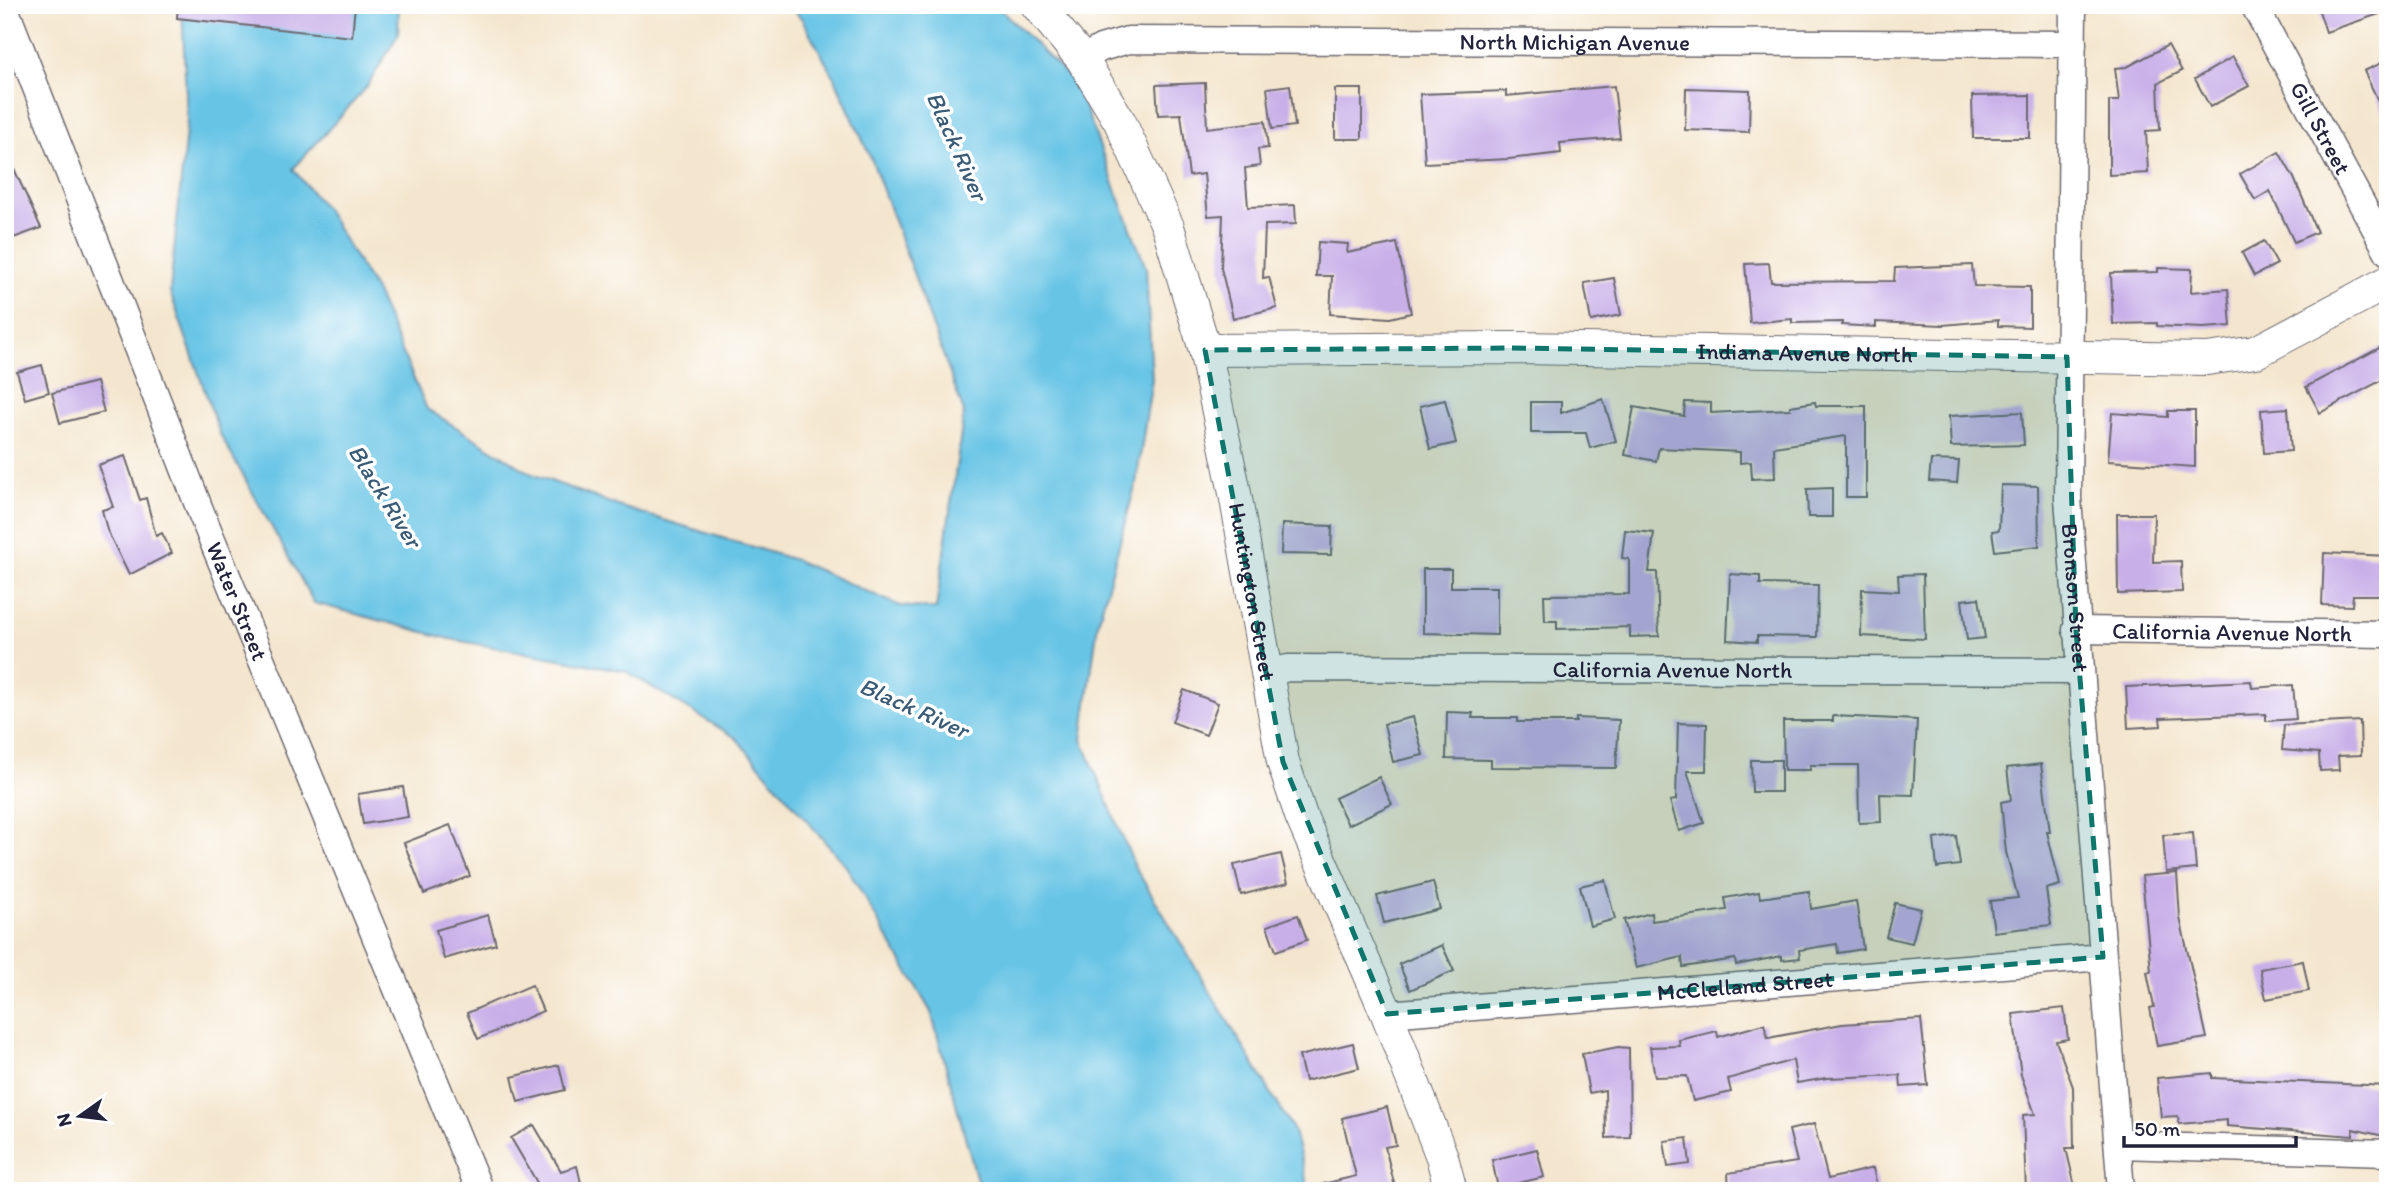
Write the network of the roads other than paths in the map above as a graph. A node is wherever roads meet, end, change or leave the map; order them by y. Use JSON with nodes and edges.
{"nodes":[{"id":1,"x":1037,"y":5,"type":"edge"},
{"id":2,"x":2073,"y":5,"type":"edge"},
{"id":3,"x":2254,"y":5,"type":"edge"},
{"id":4,"x":5,"y":8,"type":"edge"},
{"id":5,"x":2073,"y":44,"type":"junction"},
{"id":6,"x":1082,"y":59,"type":"junction"},
{"id":7,"x":2388,"y":252,"type":"edge"},
{"id":8,"x":2388,"y":282,"type":"edge"},
{"id":9,"x":1205,"y":351,"type":"junction"},
{"id":10,"x":2067,"y":357,"type":"junction"},
{"id":11,"x":2076,"y":630,"type":"junction"},
{"id":12,"x":2388,"y":634,"type":"edge"},
{"id":13,"x":2079,"y":671,"type":"junction"},
{"id":14,"x":1267,"y":673,"type":"junction"},
{"id":15,"x":2102,"y":957,"type":"junction"},
{"id":16,"x":1387,"y":1014,"type":"junction"},
{"id":17,"x":2119,"y":1145,"type":"junction"},
{"id":18,"x":2388,"y":1153,"type":"edge"},
{"id":19,"x":480,"y":1191,"type":"edge"},
{"id":20,"x":1451,"y":1191,"type":"edge"},
{"id":21,"x":2121,"y":1191,"type":"edge"}],
"edges":[{"from":1,"to":6,"type":"street","name":"Huntington Street"},
{"from":2,"to":5,"type":"street","name":"Bronson Street"},
{"from":3,"to":7,"type":"street","name":"Gill Street"},
{"from":4,"to":19,"type":"street","name":"Water Street"},
{"from":5,"to":6,"type":"street","name":"North Michigan Avenue"},
{"from":5,"to":10,"type":"street","name":"Bronson Street"},
{"from":6,"to":9,"type":"street","name":"Huntington Street"},
{"from":8,"to":10,"type":"street","name":"Indiana Avenue North"},
{"from":9,"to":10,"type":"street","name":"Indiana Avenue North"},
{"from":9,"to":14,"type":"street","name":"Huntington Street"},
{"from":10,"to":11,"type":"street","name":"Bronson Street"},
{"from":11,"to":12,"type":"street","name":"California Avenue North"},
{"from":11,"to":13,"type":"street","name":"Bronson Street"},
{"from":13,"to":14,"type":"street","name":"California Avenue North"},
{"from":13,"to":15,"type":"street","name":"Bronson Street"},
{"from":14,"to":16,"type":"street","name":"Huntington Street"},
{"from":15,"to":16,"type":"street","name":"McClelland Street"},
{"from":15,"to":17,"type":"street","name":"Bronson Street"},
{"from":16,"to":20,"type":"street","name":"Huntington Street"},
{"from":17,"to":18,"type":"street"},
{"from":17,"to":21,"type":"street","name":"Bronson Street"}]}
